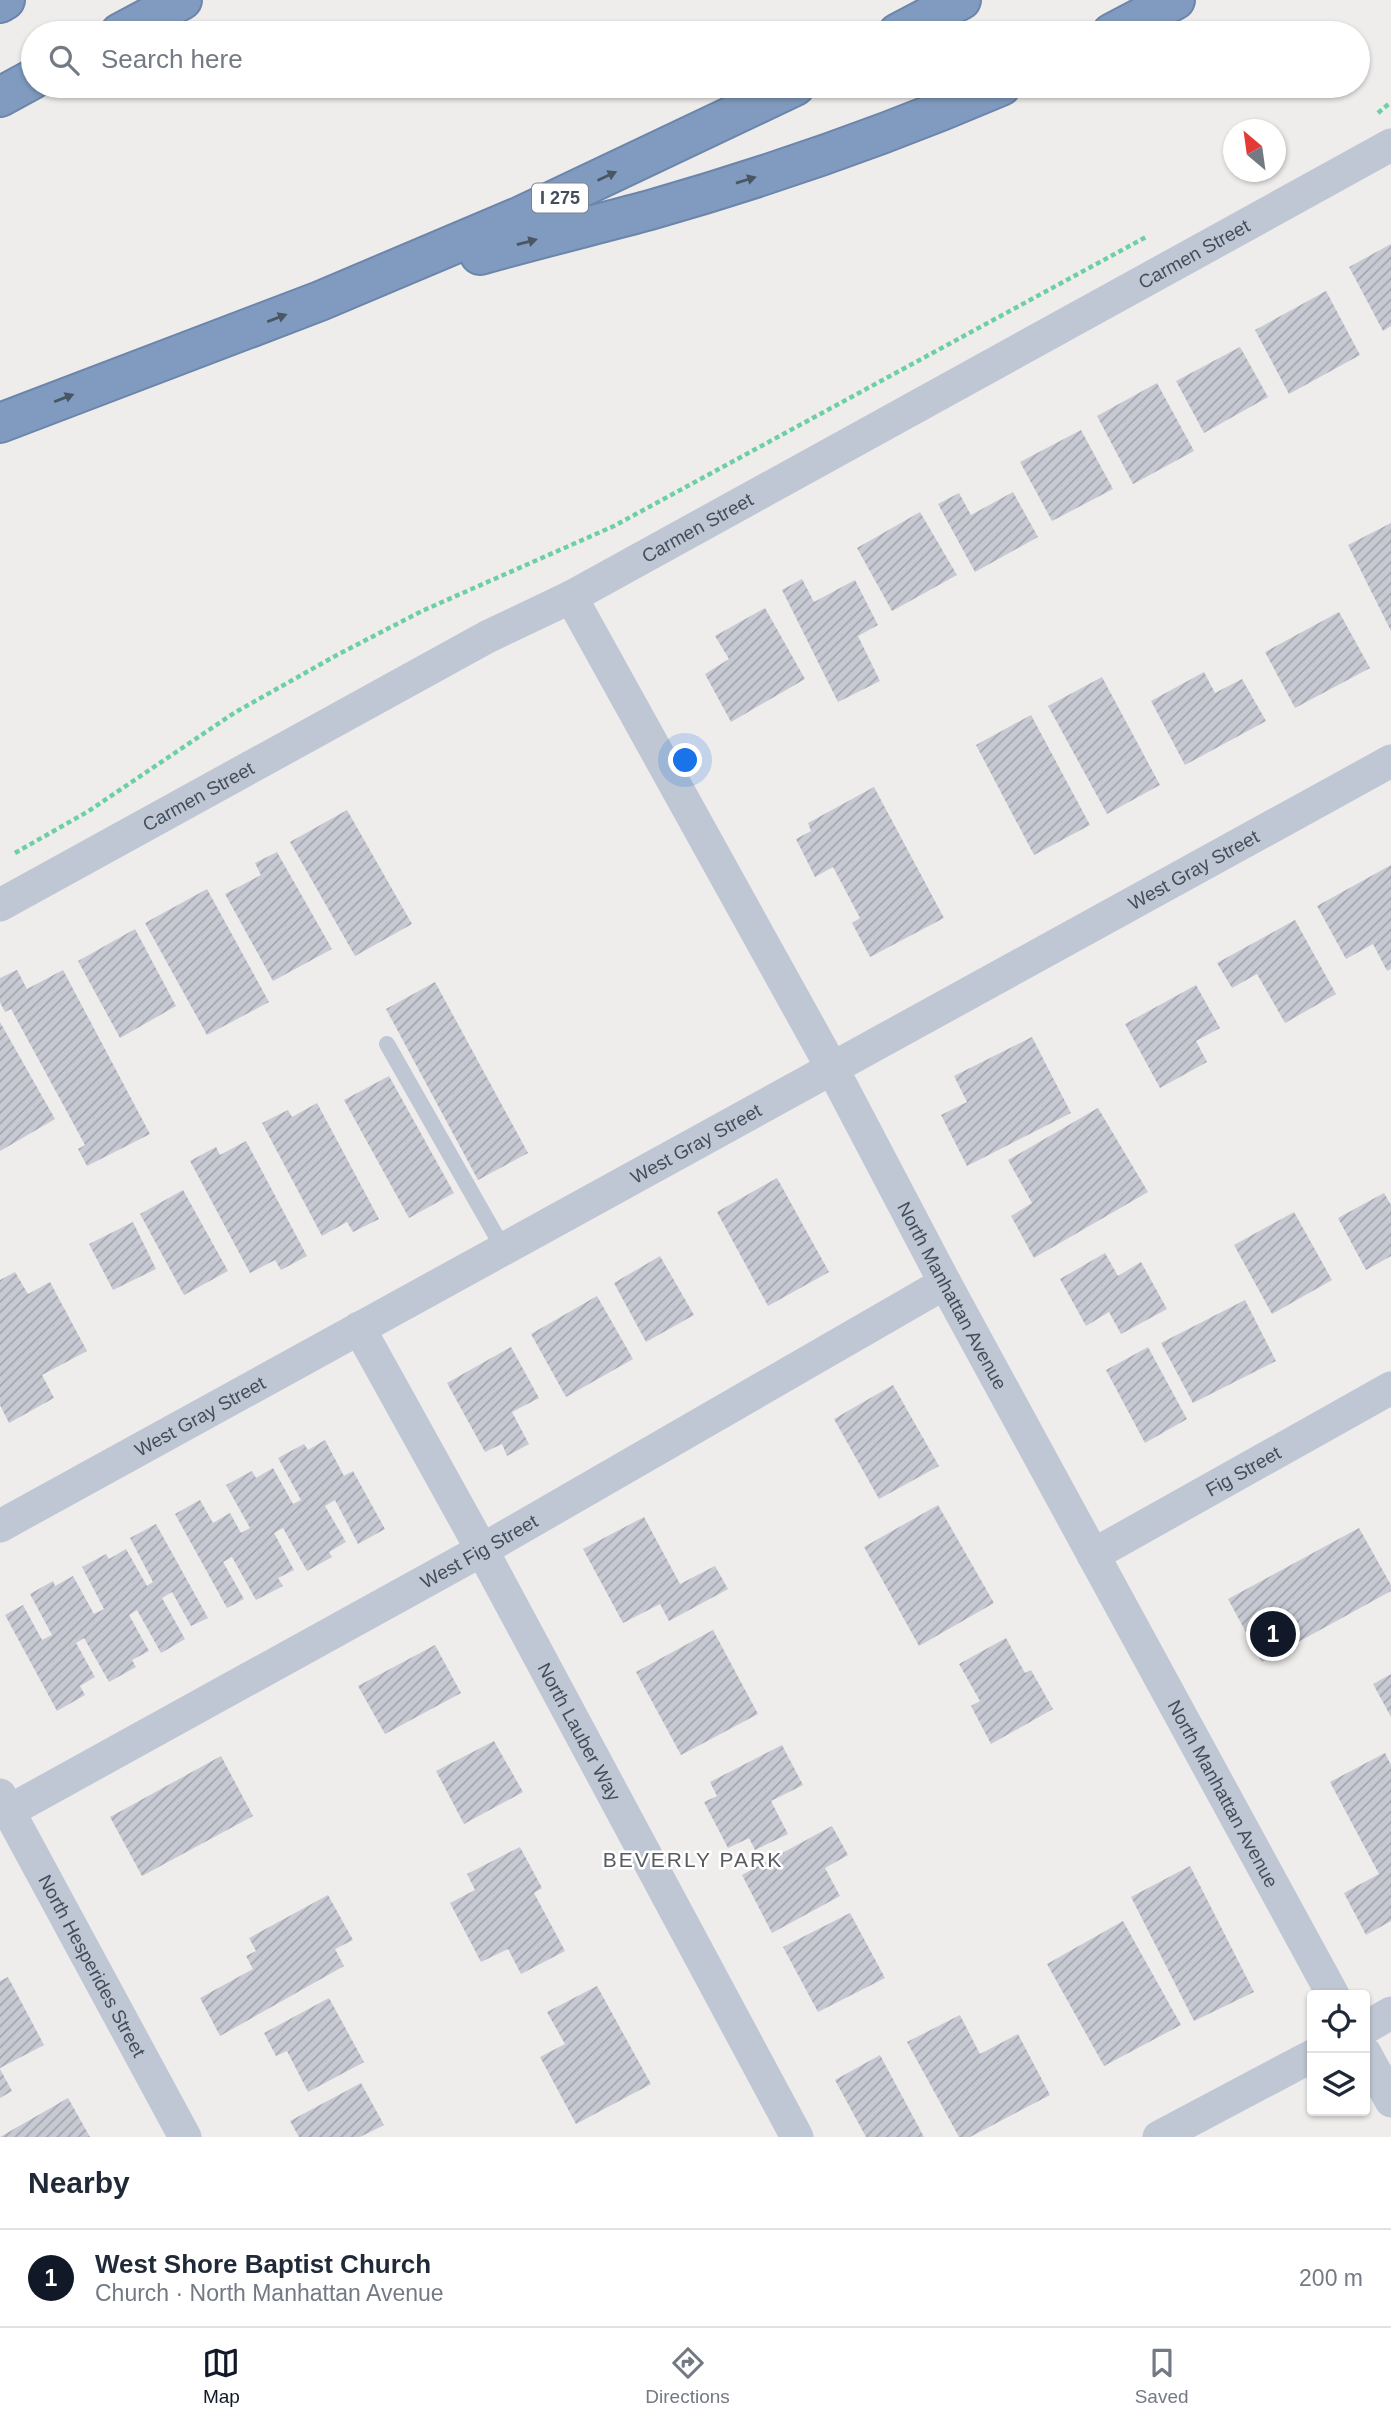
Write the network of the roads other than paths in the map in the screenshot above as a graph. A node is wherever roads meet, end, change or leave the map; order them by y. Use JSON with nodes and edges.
{"nodes":[{"id":1,"x":5,"y":0,"type":"edge"},
{"id":2,"x":182,"y":0,"type":"edge"},
{"id":3,"x":961,"y":0,"type":"edge"},
{"id":4,"x":1175,"y":0,"type":"edge"},
{"id":5,"x":0,"y":3,"type":"edge"},
{"id":6,"x":143,"y":21,"type":"edge"},
{"id":7,"x":921,"y":21,"type":"edge"},
{"id":8,"x":1135,"y":21,"type":"edge"},
{"id":9,"x":21,"y":86,"type":"edge"},
{"id":10,"x":0,"y":97,"type":"edge"},
{"id":11,"x":770,"y":98,"type":"edge"},
{"id":12,"x":973,"y":98,"type":"edge"},
{"id":13,"x":1391,"y":145,"type":"edge"},
{"id":14,"x":320,"y":301,"type":"junction"},
{"id":15,"x":0,"y":423,"type":"edge"},
{"id":16,"x":570,"y":597,"type":"junction"},
{"id":17,"x":1391,"y":761,"type":"edge"},
{"id":18,"x":0,"y":905,"type":"edge"},
{"id":19,"x":387,"y":1044,"type":"dead end"},
{"id":20,"x":831,"y":1068,"type":"junction"},
{"id":21,"x":503,"y":1248,"type":"junction"},
{"id":22,"x":945,"y":1283,"type":"junction"},
{"id":23,"x":359,"y":1328,"type":"junction"},
{"id":24,"x":1391,"y":1390,"type":"edge"},
{"id":25,"x":0,"y":1526,"type":"edge"},
{"id":26,"x":482,"y":1550,"type":"junction"},
{"id":27,"x":1093,"y":1555,"type":"junction"},
{"id":28,"x":4,"y":1803,"type":"edge"},
{"id":29,"x":1330,"y":1990,"type":"edge"},
{"id":30,"x":1391,"y":2013,"type":"edge"},
{"id":31,"x":1370,"y":2025,"type":"edge"},
{"id":32,"x":1307,"y":2059,"type":"edge"},
{"id":33,"x":1370,"y":2062,"type":"edge"},
{"id":34,"x":1391,"y":2101,"type":"edge"},
{"id":35,"x":185,"y":2137,"type":"edge"},
{"id":36,"x":797,"y":2137,"type":"edge"},
{"id":37,"x":1159,"y":2137,"type":"edge"}],
"edges":[{"from":1,"to":5,"type":"highway"},
{"from":2,"to":6,"type":"highway"},
{"from":3,"to":7,"type":"highway"},
{"from":4,"to":8,"type":"highway"},
{"from":9,"to":10,"type":"highway"},
{"from":14,"to":11,"type":"highway","number":"I 275","one_way":true},
{"from":14,"to":12,"type":"highway","one_way":true},
{"from":13,"to":16,"type":"street","name":"Carmen Street"},
{"from":15,"to":14,"type":"highway","number":"I 275","one_way":true},
{"from":16,"to":18,"type":"street","name":"Carmen Street"},
{"from":16,"to":20,"type":"street","name":"North Manhattan Avenue"},
{"from":17,"to":20,"type":"street","name":"West Gray Street"},
{"from":19,"to":21,"type":"lane"},
{"from":20,"to":21,"type":"street","name":"West Gray Street"},
{"from":20,"to":22,"type":"street","name":"North Manhattan Avenue"},
{"from":21,"to":23,"type":"street","name":"West Gray Street"},
{"from":22,"to":26,"type":"street","name":"West Fig Street"},
{"from":22,"to":27,"type":"street","name":"North Manhattan Avenue"},
{"from":23,"to":25,"type":"street","name":"West Gray Street"},
{"from":23,"to":26,"type":"street","name":"North Lauber Way"},
{"from":24,"to":27,"type":"street","name":"Fig Street"},
{"from":26,"to":28,"type":"street","name":"West Fig Street"},
{"from":26,"to":36,"type":"street","name":"North Lauber Way"},
{"from":27,"to":29,"type":"street","name":"North Manhattan Avenue"},
{"from":28,"to":35,"type":"street","name":"North Hesperides Street"},
{"from":30,"to":31,"type":"street"},
{"from":32,"to":37,"type":"street"},
{"from":33,"to":34,"type":"street"}]}
